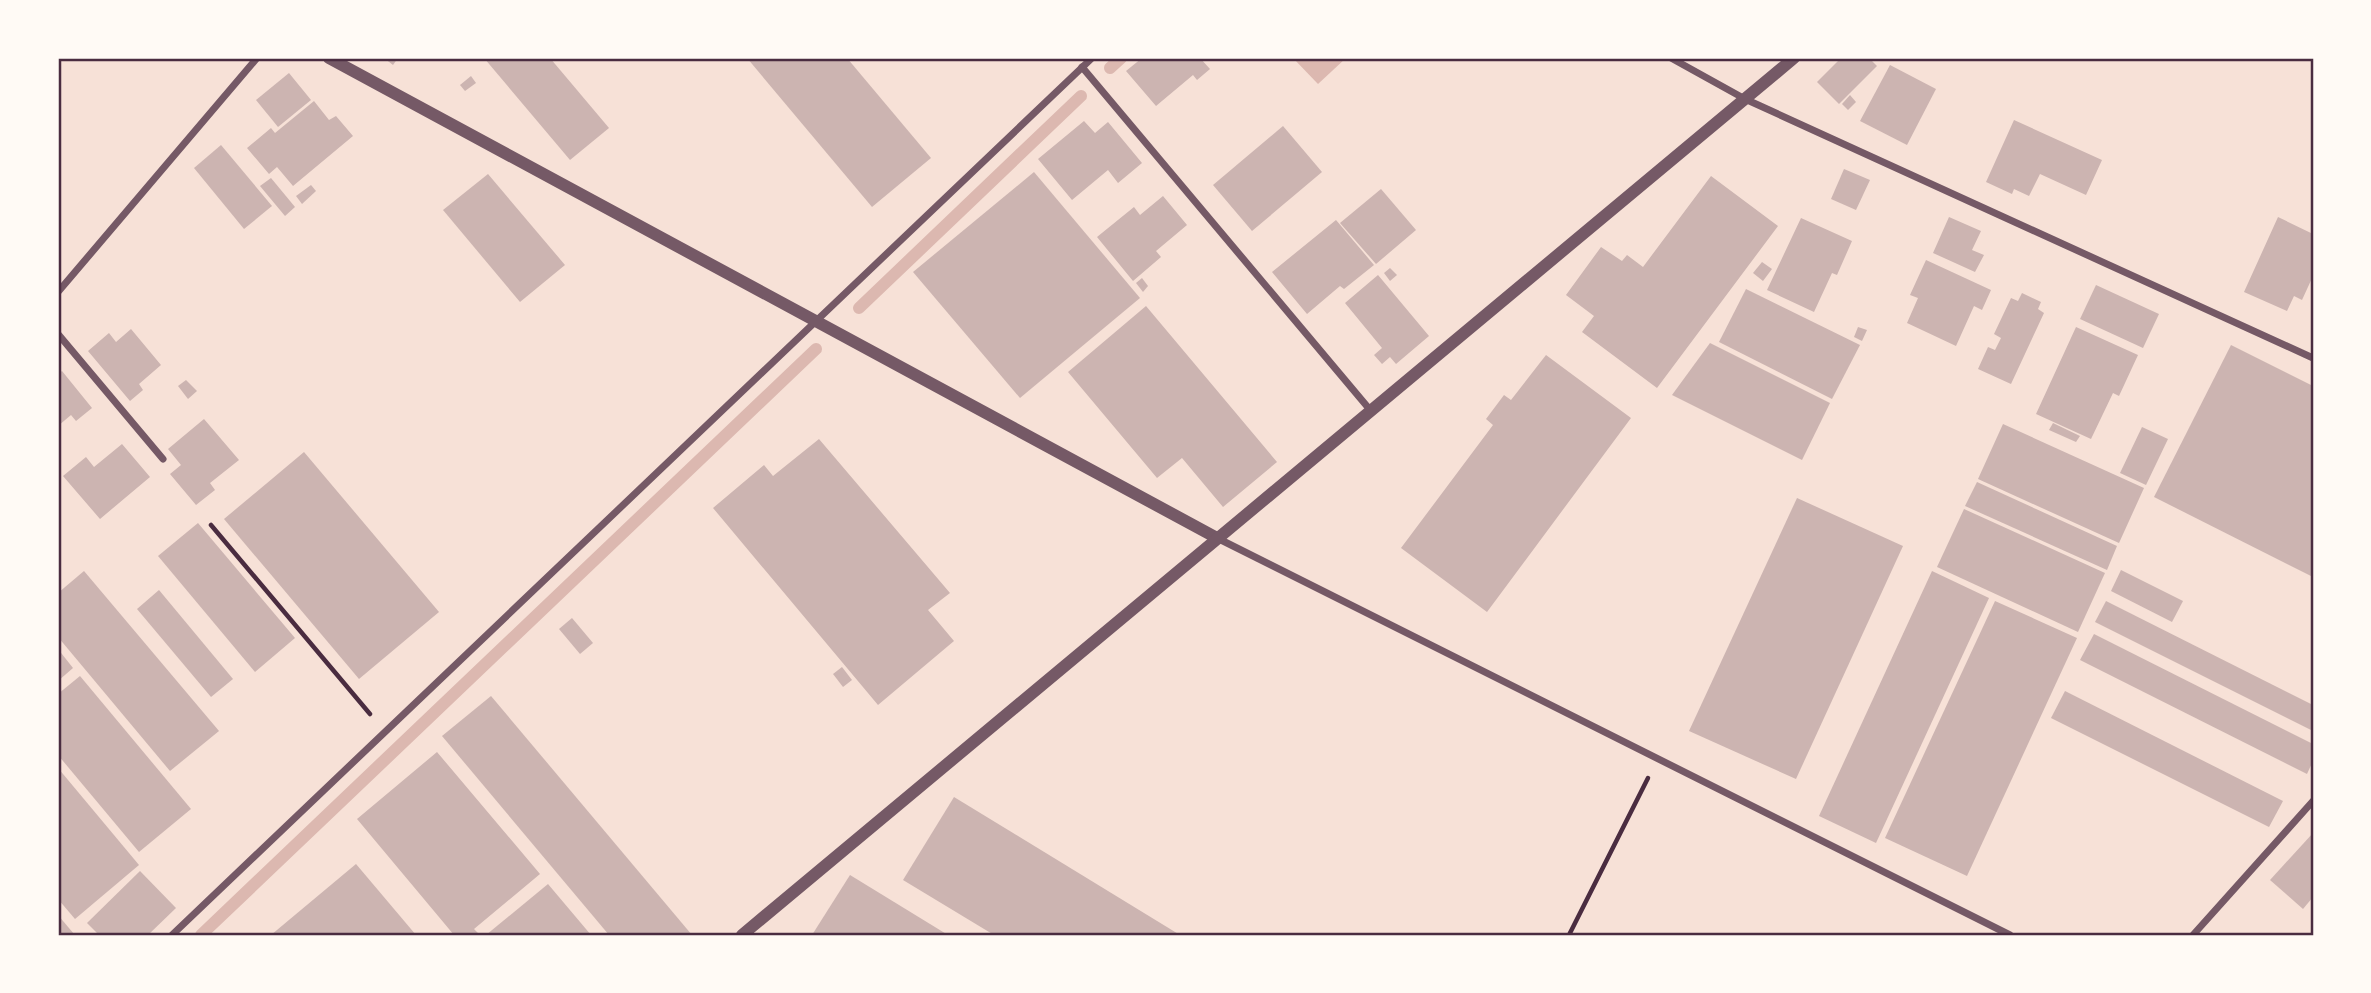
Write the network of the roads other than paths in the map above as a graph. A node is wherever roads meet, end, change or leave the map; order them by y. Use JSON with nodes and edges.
{"nodes":[{"id":1,"x":257,"y":58,"type":"edge"},
{"id":2,"x":329,"y":58,"type":"edge"},
{"id":3,"x":1092,"y":58,"type":"edge"},
{"id":4,"x":1671,"y":58,"type":"edge"},
{"id":5,"x":1794,"y":58,"type":"edge"},
{"id":6,"x":1082,"y":67,"type":"junction"},
{"id":7,"x":1745,"y":99,"type":"junction"},
{"id":8,"x":58,"y":292,"type":"edge"},
{"id":9,"x":817,"y":320,"type":"junction"},
{"id":10,"x":58,"y":334,"type":"edge"},
{"id":11,"x":2313,"y":358,"type":"edge"},
{"id":12,"x":1371,"y":411,"type":"junction"},
{"id":13,"x":163,"y":459,"type":"dead end"},
{"id":14,"x":1217,"y":538,"type":"junction"},
{"id":15,"x":2313,"y":801,"type":"edge"},
{"id":16,"x":173,"y":935,"type":"edge"},
{"id":17,"x":742,"y":935,"type":"edge"},
{"id":18,"x":2010,"y":935,"type":"edge"},
{"id":19,"x":2193,"y":935,"type":"edge"}],
"edges":[{"from":1,"to":8,"type":"street"},
{"from":2,"to":9,"type":"street"},
{"from":3,"to":6,"type":"street"},
{"from":4,"to":7,"type":"street"},
{"from":5,"to":7,"type":"street"},
{"from":6,"to":9,"type":"street"},
{"from":6,"to":12,"type":"street"},
{"from":7,"to":11,"type":"street"},
{"from":7,"to":12,"type":"street"},
{"from":9,"to":14,"type":"street"},
{"from":9,"to":16,"type":"street"},
{"from":10,"to":13,"type":"street"},
{"from":12,"to":14,"type":"street"},
{"from":14,"to":17,"type":"street"},
{"from":14,"to":18,"type":"street"},
{"from":15,"to":19,"type":"street"}]}
